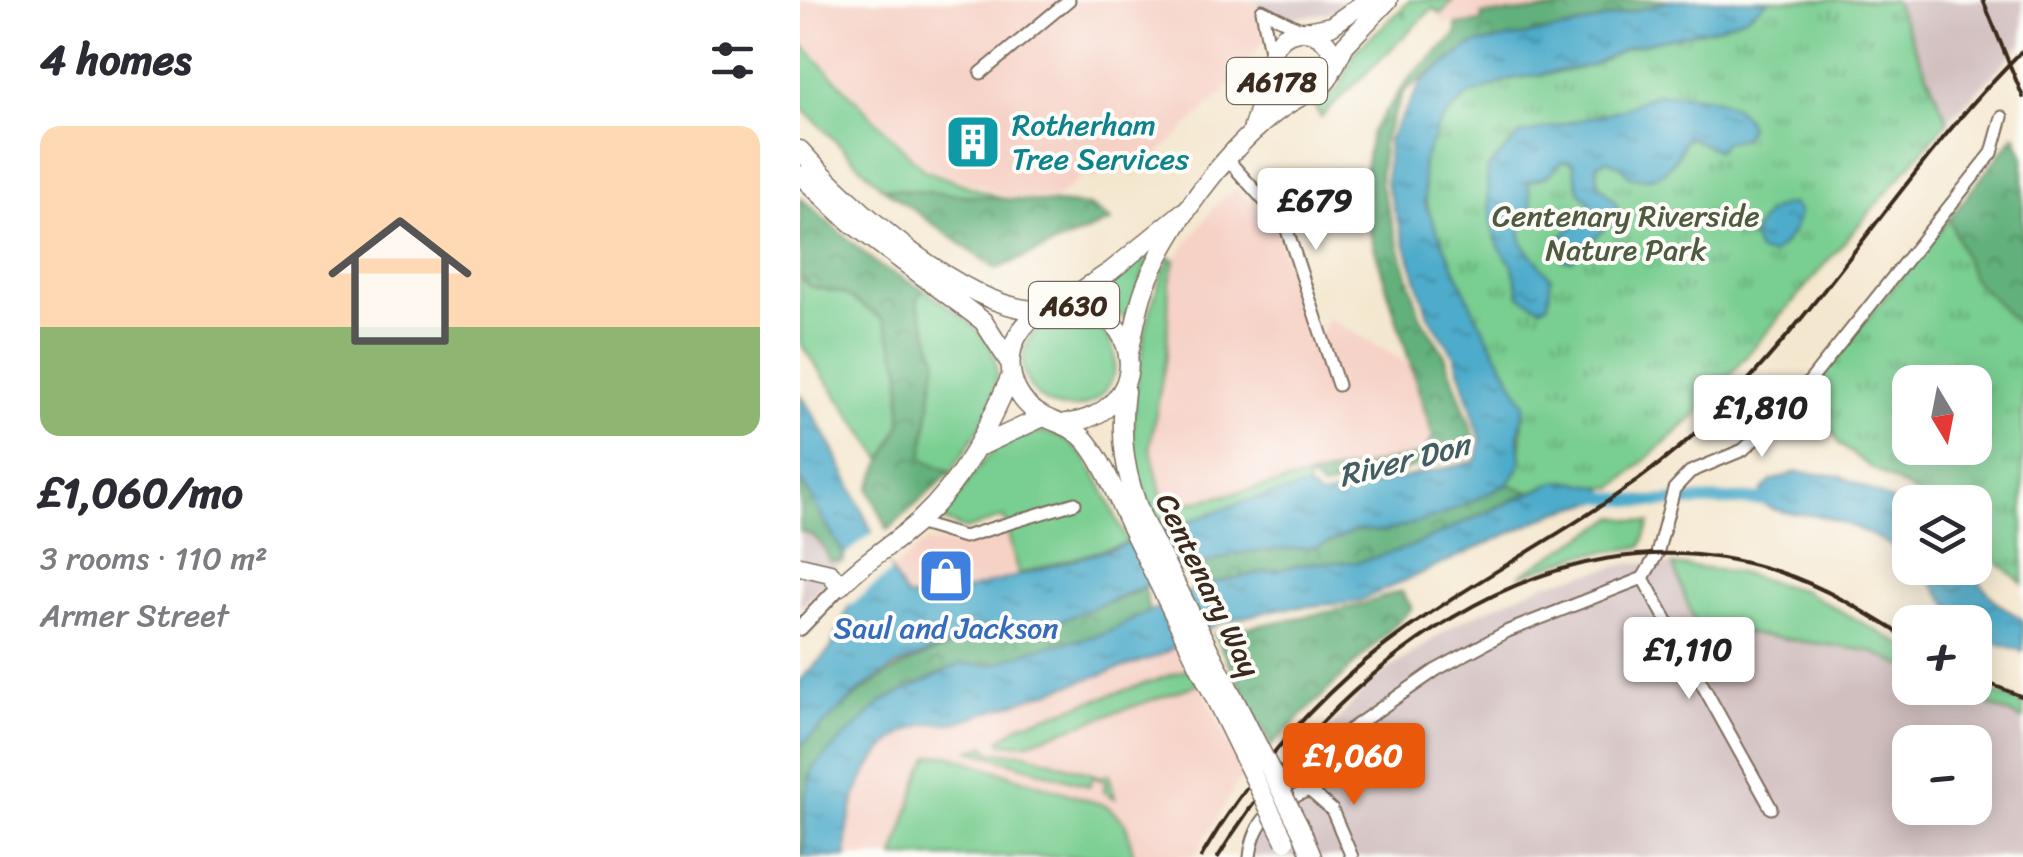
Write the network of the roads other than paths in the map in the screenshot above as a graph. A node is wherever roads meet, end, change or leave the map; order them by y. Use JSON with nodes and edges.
{"nodes":[{"id":1,"x":1068,"y":0,"type":"edge"},
{"id":2,"x":1368,"y":0,"type":"edge"},
{"id":3,"x":1388,"y":0,"type":"edge"},
{"id":4,"x":1258,"y":5,"type":"edge"},
{"id":5,"x":1305,"y":31,"type":"junction"},
{"id":6,"x":1271,"y":62,"type":"junction"},
{"id":7,"x":1332,"y":70,"type":"junction"},
{"id":8,"x":981,"y":73,"type":"dead end"},
{"id":9,"x":1314,"y":91,"type":"junction"},
{"id":10,"x":2002,"y":117,"type":"dead end"},
{"id":11,"x":1253,"y":128,"type":"junction"},
{"id":12,"x":800,"y":150,"type":"edge"},
{"id":13,"x":1227,"y":160,"type":"junction"},
{"id":14,"x":800,"y":175,"type":"edge"},
{"id":15,"x":1195,"y":202,"type":"junction"},
{"id":16,"x":1053,"y":307,"type":"junction"},
{"id":17,"x":1128,"y":358,"type":"junction"},
{"id":18,"x":1011,"y":370,"type":"junction"},
{"id":19,"x":1126,"y":381,"type":"junction"},
{"id":20,"x":1338,"y":385,"type":"dead end"},
{"id":21,"x":1043,"y":417,"type":"junction"},
{"id":22,"x":1065,"y":422,"type":"junction"},
{"id":23,"x":983,"y":445,"type":"junction"},
{"id":24,"x":1075,"y":503,"type":"dead end"},
{"id":25,"x":917,"y":523,"type":"junction"},
{"id":26,"x":1138,"y":525,"type":"junction"},
{"id":27,"x":800,"y":566,"type":"edge"},
{"id":28,"x":1644,"y":578,"type":"junction"},
{"id":29,"x":843,"y":583,"type":"junction"},
{"id":30,"x":800,"y":628,"type":"edge"},
{"id":31,"x":1309,"y":790,"type":"junction"},
{"id":32,"x":1771,"y":808,"type":"dead end"},
{"id":33,"x":1293,"y":843,"type":"edge"},
{"id":34,"x":1250,"y":857,"type":"edge"},
{"id":35,"x":1312,"y":857,"type":"edge"},
{"id":36,"x":1352,"y":857,"type":"edge"}],
"edges":[{"from":1,"to":8,"type":"street"},
{"from":2,"to":5,"type":"main road","number":"A6178"},
{"from":3,"to":7,"type":"main road","number":"A6178"},
{"from":4,"to":5,"type":"street"},
{"from":4,"to":6,"type":"street"},
{"from":5,"to":6,"type":"main road","number":"A6178"},
{"from":5,"to":7,"type":"main road","number":"A6178"},
{"from":6,"to":9,"type":"main road","number":"A6178"},
{"from":6,"to":11,"type":"main road","number":"A6178"},
{"from":7,"to":9,"type":"main road","number":"A6178"},
{"from":9,"to":11,"type":"main road","number":"A6178"},
{"from":10,"to":28,"type":"street"},
{"from":11,"to":13,"type":"main road","number":"A6178"},
{"from":12,"to":16,"type":"main road","number":"A630"},
{"from":13,"to":15,"type":"main road","number":"A6178"},
{"from":13,"to":20,"type":"street"},
{"from":14,"to":18,"type":"main road","number":"A630"},
{"from":15,"to":16,"type":"main road","number":"A6178"},
{"from":15,"to":17,"type":"main road","number":"A6178"},
{"from":16,"to":17,"type":"main road","number":"A630"},
{"from":16,"to":18,"type":"main road","number":"A630"},
{"from":17,"to":19,"type":"main road","number":"A630"},
{"from":18,"to":21,"type":"main road","number":"A630"},
{"from":18,"to":23,"type":"main road"},
{"from":19,"to":22,"type":"main road"},
{"from":19,"to":26,"type":"main road","name":"Centenary Way","number":"A630"},
{"from":21,"to":22,"type":"main road"},
{"from":21,"to":23,"type":"main road"},
{"from":22,"to":26,"type":"main road","name":"Centenary Way","number":"A630"},
{"from":23,"to":25,"type":"main road"},
{"from":24,"to":25,"type":"street"},
{"from":25,"to":29,"type":"main road"},
{"from":26,"to":33,"type":"main road","name":"Centenary Way","number":"A630","bridge":true},
{"from":27,"to":29,"type":"main road"},
{"from":28,"to":31,"type":"street"},
{"from":28,"to":32,"type":"street"},
{"from":29,"to":30,"type":"street"},
{"from":31,"to":34,"type":"street"},
{"from":31,"to":36,"type":"street"},
{"from":33,"to":35,"type":"main road","name":"Centenary Way","number":"A630"}]}
